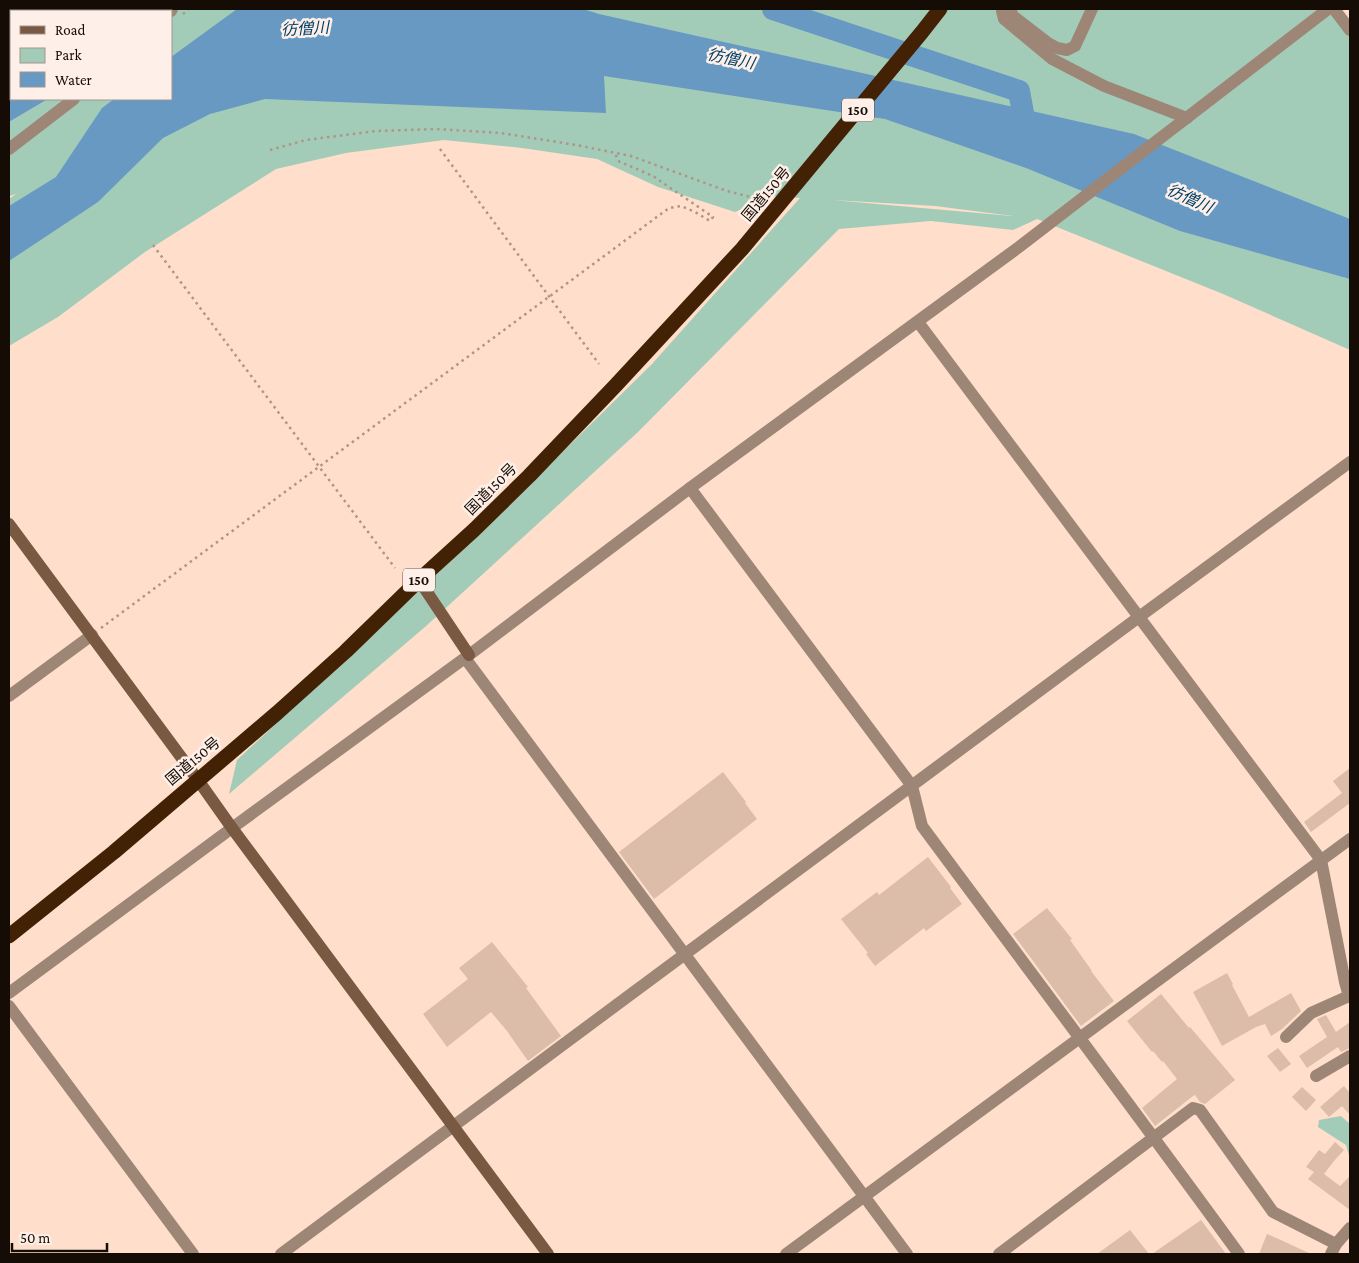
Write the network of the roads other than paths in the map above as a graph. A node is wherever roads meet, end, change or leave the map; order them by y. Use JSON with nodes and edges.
{"nodes":[{"id":1,"x":940,"y":9,"type":"edge"},
{"id":2,"x":1003,"y":9,"type":"edge"},
{"id":3,"x":1010,"y":9,"type":"edge"},
{"id":4,"x":1092,"y":9,"type":"edge"},
{"id":5,"x":1328,"y":9,"type":"edge"},
{"id":6,"x":1334,"y":9,"type":"edge"},
{"id":7,"x":1350,"y":30,"type":"edge"},
{"id":8,"x":73,"y":100,"type":"edge"},
{"id":9,"x":1187,"y":118,"type":"junction"},
{"id":10,"x":9,"y":149,"type":"edge"},
{"id":11,"x":918,"y":322,"type":"junction"},
{"id":12,"x":1350,"y":462,"type":"edge"},
{"id":13,"x":690,"y":488,"type":"junction"},
{"id":14,"x":9,"y":524,"type":"edge"},
{"id":15,"x":419,"y":580,"type":"junction"},
{"id":16,"x":1139,"y":617,"type":"junction"},
{"id":17,"x":92,"y":635,"type":"junction"},
{"id":18,"x":467,"y":657,"type":"junction"},
{"id":19,"x":9,"y":696,"type":"edge"},
{"id":20,"x":198,"y":780,"type":"junction"},
{"id":21,"x":912,"y":786,"type":"junction"},
{"id":22,"x":232,"y":828,"type":"junction"},
{"id":23,"x":1350,"y":839,"type":"edge"},
{"id":24,"x":1322,"y":860,"type":"junction"},
{"id":25,"x":9,"y":936,"type":"edge"},
{"id":26,"x":685,"y":954,"type":"junction"},
{"id":27,"x":9,"y":993,"type":"edge"},
{"id":28,"x":1349,"y":996,"type":"edge"},
{"id":29,"x":9,"y":1006,"type":"edge"},
{"id":30,"x":1286,"y":1037,"type":"dead end"},
{"id":31,"x":1079,"y":1038,"type":"junction"},
{"id":32,"x":1350,"y":1056,"type":"edge"},
{"id":33,"x":1316,"y":1076,"type":"dead end"},
{"id":34,"x":453,"y":1127,"type":"junction"},
{"id":35,"x":1154,"y":1137,"type":"junction"},
{"id":36,"x":864,"y":1196,"type":"junction"},
{"id":37,"x":1349,"y":1232,"type":"edge"},
{"id":38,"x":1334,"y":1249,"type":"edge"},
{"id":39,"x":193,"y":1254,"type":"edge"},
{"id":40,"x":281,"y":1254,"type":"edge"},
{"id":41,"x":548,"y":1254,"type":"edge"},
{"id":42,"x":786,"y":1254,"type":"edge"},
{"id":43,"x":907,"y":1254,"type":"edge"},
{"id":44,"x":999,"y":1254,"type":"edge"},
{"id":45,"x":1239,"y":1254,"type":"edge"}],
"edges":[{"from":1,"to":15,"type":"highway","name":"国道150号","number":"150"},
{"from":2,"to":9,"type":"street"},
{"from":3,"to":4,"type":"street"},
{"from":5,"to":9,"type":"street"},
{"from":6,"to":7,"type":"street"},
{"from":8,"to":10,"type":"street"},
{"from":9,"to":11,"type":"street"},
{"from":11,"to":13,"type":"street"},
{"from":11,"to":16,"type":"street"},
{"from":12,"to":16,"type":"street"},
{"from":13,"to":18,"type":"street"},
{"from":13,"to":21,"type":"street"},
{"from":14,"to":17,"type":"street"},
{"from":15,"to":18,"type":"street"},
{"from":15,"to":20,"type":"highway","name":"国道150号","number":"150"},
{"from":16,"to":21,"type":"street"},
{"from":16,"to":24,"type":"street"},
{"from":17,"to":19,"type":"street"},
{"from":17,"to":20,"type":"street"},
{"from":18,"to":22,"type":"street"},
{"from":18,"to":26,"type":"street"},
{"from":20,"to":22,"type":"street"},
{"from":20,"to":25,"type":"highway","name":"国道150号","number":"150"},
{"from":21,"to":26,"type":"street"},
{"from":21,"to":31,"type":"street"},
{"from":22,"to":27,"type":"street"},
{"from":22,"to":34,"type":"street"},
{"from":23,"to":24,"type":"street"},
{"from":24,"to":28,"type":"street"},
{"from":24,"to":31,"type":"street"},
{"from":26,"to":34,"type":"street"},
{"from":26,"to":36,"type":"street"},
{"from":28,"to":30,"type":"street"},
{"from":29,"to":39,"type":"street"},
{"from":31,"to":35,"type":"street"},
{"from":31,"to":36,"type":"street"},
{"from":32,"to":33,"type":"street"},
{"from":34,"to":40,"type":"street"},
{"from":34,"to":41,"type":"street"},
{"from":35,"to":38,"type":"street"},
{"from":35,"to":44,"type":"street"},
{"from":35,"to":45,"type":"street"},
{"from":36,"to":42,"type":"street"},
{"from":36,"to":43,"type":"street"},
{"from":37,"to":38,"type":"street"}]}
